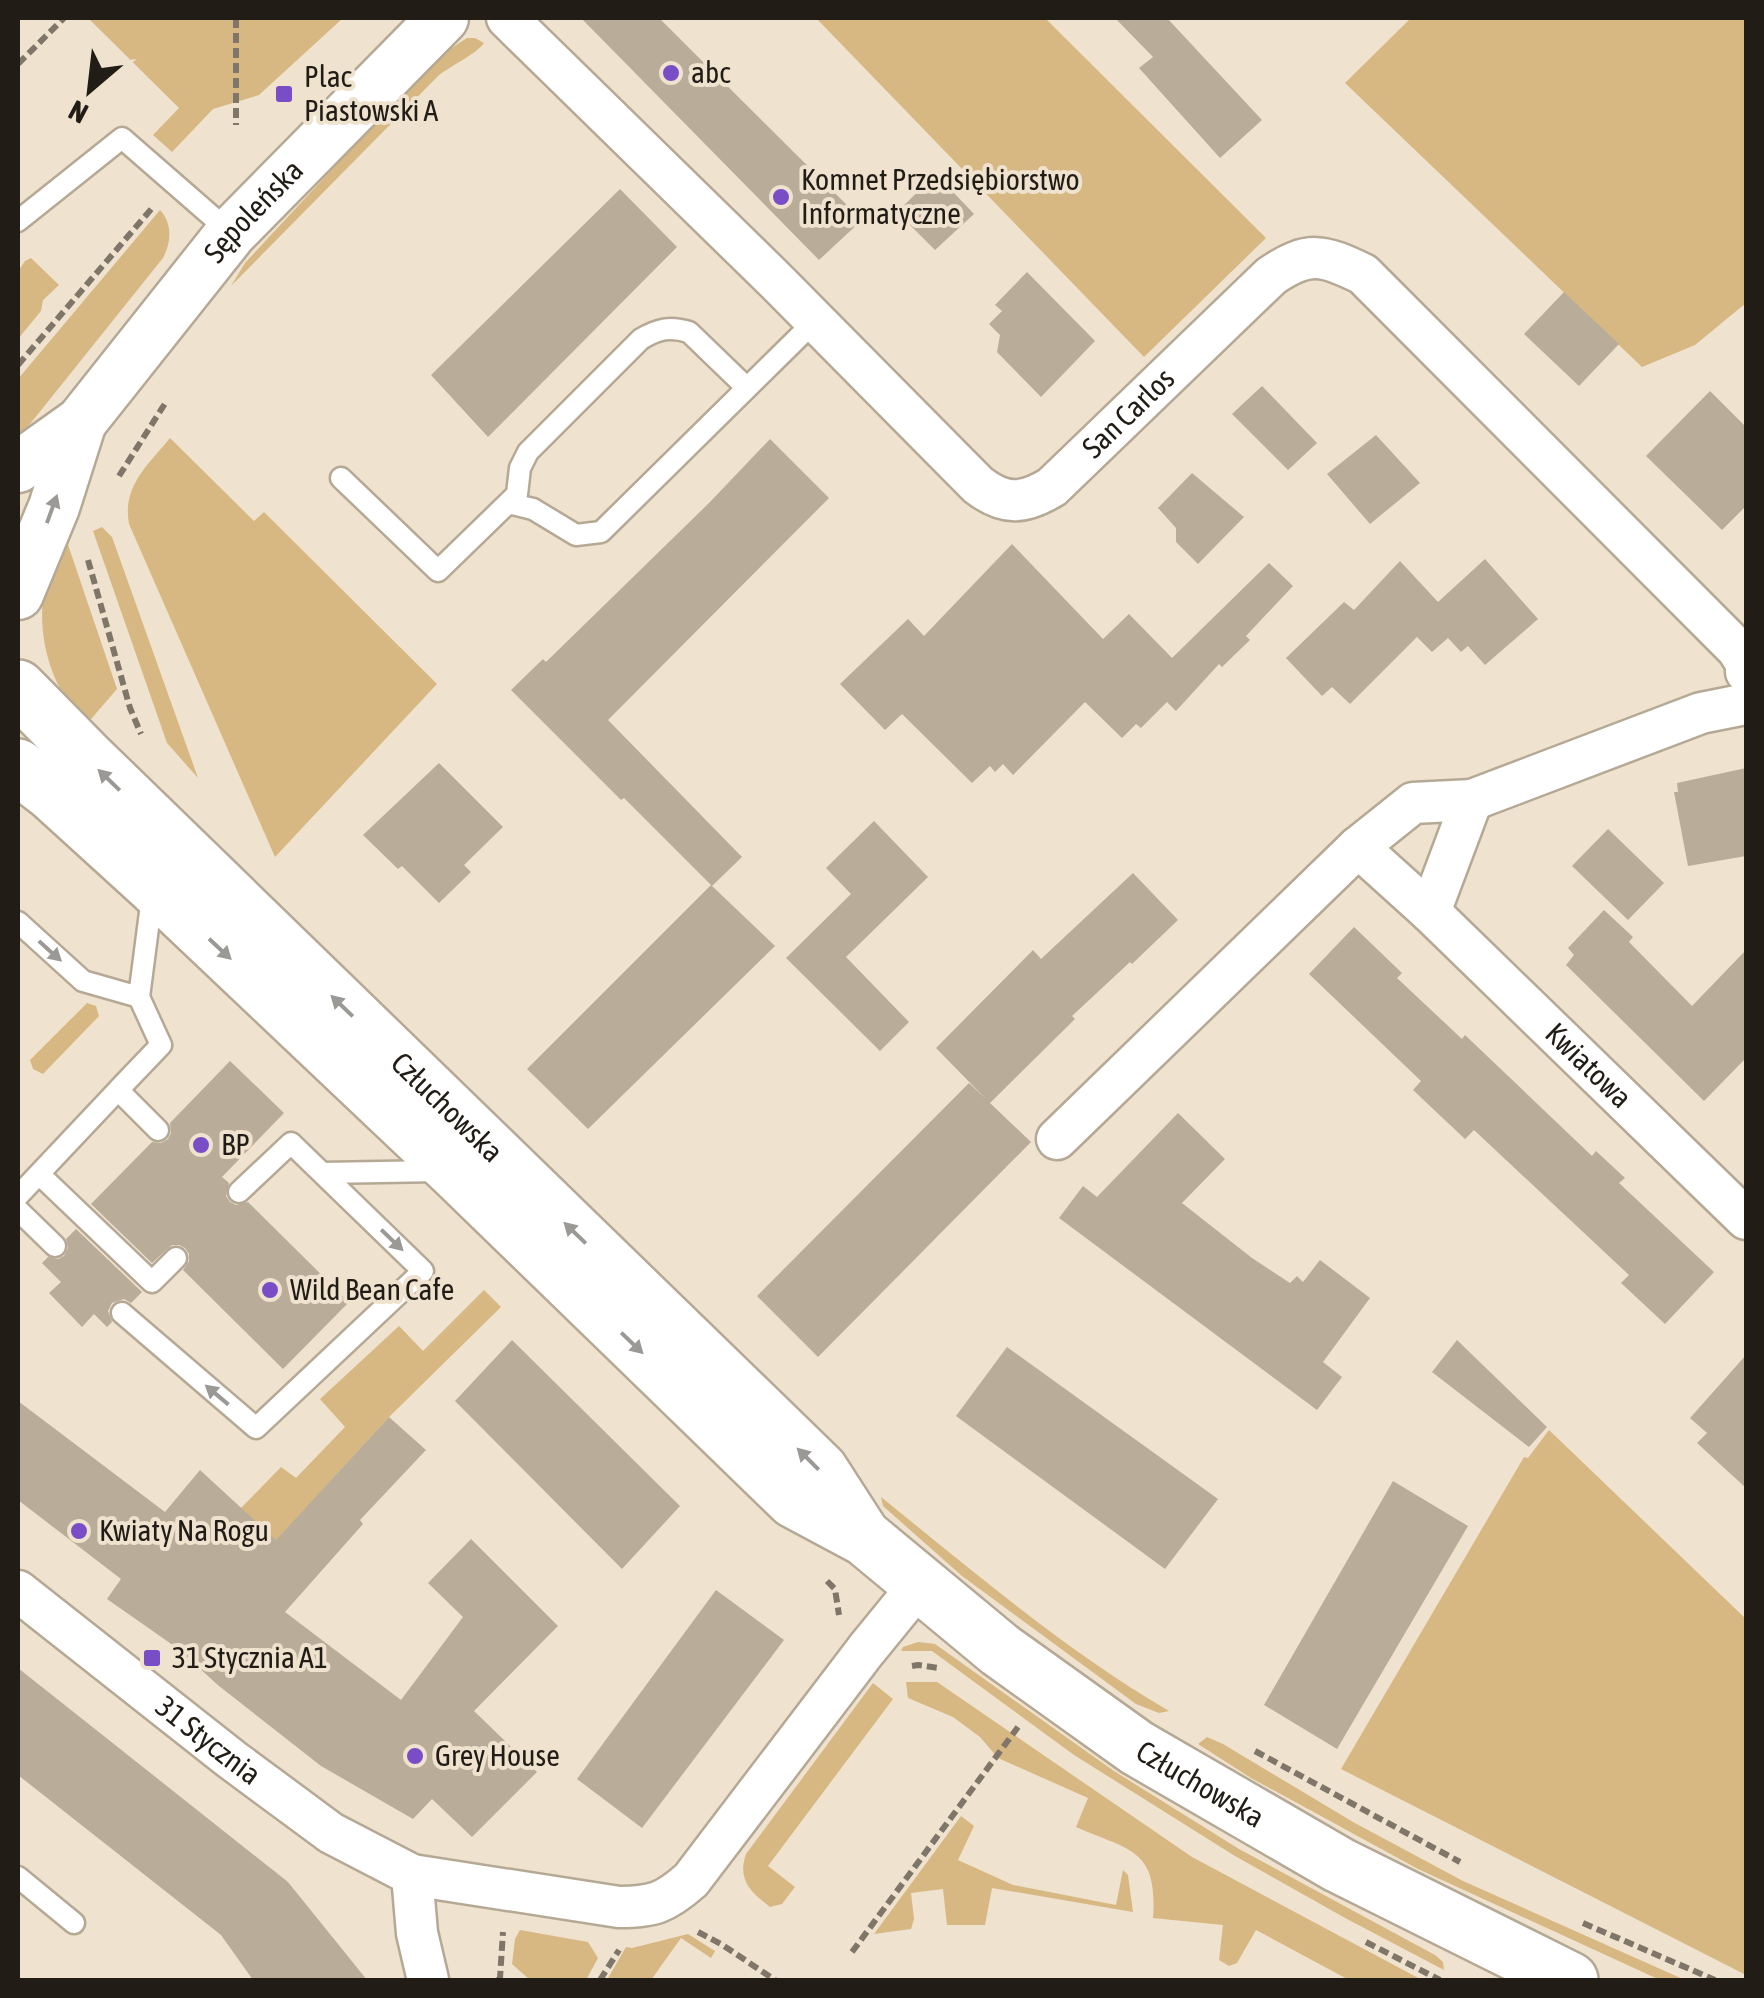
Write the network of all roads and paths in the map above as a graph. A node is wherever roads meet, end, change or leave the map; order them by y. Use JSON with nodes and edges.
{"nodes":[{"id":1,"x":64,"y":18,"type":"edge"},
{"id":2,"x":236,"y":18,"type":"edge"},
{"id":3,"x":443,"y":18,"type":"edge"},
{"id":4,"x":507,"y":18,"type":"edge"},
{"id":5,"x":18,"y":64,"type":"edge"},
{"id":6,"x":236,"y":125,"type":"dead end"},
{"id":7,"x":155,"y":205,"type":"dead end"},
{"id":8,"x":18,"y":221,"type":"edge"},
{"id":9,"x":232,"y":233,"type":"junction"},
{"id":10,"x":815,"y":322,"type":"junction"},
{"id":11,"x":18,"y":365,"type":"edge"},
{"id":12,"x":747,"y":388,"type":"junction"},
{"id":13,"x":168,"y":400,"type":"dead end"},
{"id":14,"x":81,"y":422,"type":"junction"},
{"id":15,"x":18,"y":467,"type":"edge"},
{"id":16,"x":342,"y":478,"type":"dead end"},
{"id":17,"x":113,"y":484,"type":"dead end"},
{"id":18,"x":508,"y":503,"type":"junction"},
{"id":19,"x":84,"y":546,"type":"dead end"},
{"id":20,"x":18,"y":594,"type":"edge"},
{"id":21,"x":1746,"y":672,"type":"edge"},
{"id":22,"x":18,"y":688,"type":"edge"},
{"id":23,"x":1746,"y":704,"type":"edge"},
{"id":24,"x":143,"y":738,"type":"dead end"},
{"id":25,"x":18,"y":767,"type":"edge"},
{"id":26,"x":1472,"y":800,"type":"junction"},
{"id":27,"x":1358,"y":847,"type":"junction"},
{"id":28,"x":153,"y":885,"type":"junction"},
{"id":29,"x":1430,"y":912,"type":"junction"},
{"id":30,"x":18,"y":922,"type":"edge"},
{"id":31,"x":140,"y":997,"type":"junction"},
{"id":32,"x":118,"y":1090,"type":"junction"},
{"id":33,"x":158,"y":1130,"type":"dead end"},
{"id":34,"x":1057,"y":1139,"type":"dead end"},
{"id":35,"x":455,"y":1171,"type":"junction"},
{"id":36,"x":322,"y":1172,"type":"junction"},
{"id":37,"x":39,"y":1174,"type":"junction"},
{"id":38,"x":239,"y":1192,"type":"dead end"},
{"id":39,"x":18,"y":1196,"type":"edge"},
{"id":40,"x":18,"y":1210,"type":"edge"},
{"id":41,"x":1746,"y":1219,"type":"edge"},
{"id":42,"x":55,"y":1246,"type":"dead end"},
{"id":43,"x":176,"y":1258,"type":"dead end"},
{"id":44,"x":122,"y":1313,"type":"dead end"},
{"id":45,"x":865,"y":1538,"type":"junction"},
{"id":46,"x":919,"y":1585,"type":"junction"},
{"id":47,"x":18,"y":1591,"type":"edge"},
{"id":48,"x":1018,"y":1727,"type":"dead end"},
{"id":49,"x":1244,"y":1745,"type":"dead end"},
{"id":50,"x":1472,"y":1868,"type":"dead end"},
{"id":51,"x":412,"y":1875,"type":"junction"},
{"id":52,"x":18,"y":1877,"type":"edge"},
{"id":53,"x":1575,"y":1919,"type":"dead end"},
{"id":54,"x":74,"y":1923,"type":"dead end"},
{"id":55,"x":504,"y":1924,"type":"dead end"},
{"id":56,"x":628,"y":1936,"type":"dead end"},
{"id":57,"x":852,"y":1952,"type":"dead end"},
{"id":58,"x":428,"y":1980,"type":"edge"},
{"id":59,"x":500,"y":1980,"type":"edge"},
{"id":60,"x":600,"y":1980,"type":"edge"},
{"id":61,"x":1570,"y":1980,"type":"edge"},
{"id":62,"x":1715,"y":1980,"type":"edge"}],
"edges":[{"from":1,"to":5,"type":"path"},
{"from":2,"to":6,"type":"path"},
{"from":3,"to":9,"type":"street","name":"Sępoleńska"},
{"from":4,"to":10,"type":"street","name":"San Carlos"},
{"from":7,"to":11,"type":"path"},
{"from":8,"to":9,"type":"lane"},
{"from":9,"to":14,"type":"street","name":"Sępoleńska"},
{"from":10,"to":12,"type":"lane"},
{"from":10,"to":21,"type":"street","name":"San Carlos"},
{"from":12,"to":18,"type":"lane"},
{"from":12,"to":18,"type":"lane"},
{"from":13,"to":17,"type":"path"},
{"from":14,"to":15,"type":"street","name":"Sępoleńska"},
{"from":20,"to":14,"type":"street","name":"Sępoleńska","one_way":true},
{"from":16,"to":18,"type":"lane"},
{"from":19,"to":24,"type":"path"},
{"from":45,"to":22,"type":"main road","name":"Człuchowska","one_way":true},
{"from":23,"to":26,"type":"street"},
{"from":25,"to":28,"type":"main road","name":"Człuchowska"},
{"from":26,"to":27,"type":"street"},
{"from":26,"to":29,"type":"street"},
{"from":27,"to":29,"type":"street","name":"Kwiatowa"},
{"from":27,"to":34,"type":"street"},
{"from":28,"to":31,"type":"lane"},
{"from":28,"to":35,"type":"main road","name":"Człuchowska","one_way":true},
{"from":29,"to":41,"type":"street","name":"Kwiatowa"},
{"from":30,"to":31,"type":"lane","one_way":true},
{"from":31,"to":32,"type":"lane"},
{"from":32,"to":33,"type":"lane"},
{"from":32,"to":37,"type":"lane"},
{"from":35,"to":36,"type":"lane"},
{"from":35,"to":45,"type":"main road","name":"Człuchowska","one_way":true},
{"from":36,"to":38,"type":"lane"},
{"from":36,"to":44,"type":"lane","one_way":true},
{"from":37,"to":39,"type":"lane"},
{"from":37,"to":43,"type":"lane"},
{"from":40,"to":42,"type":"lane"},
{"from":45,"to":46,"type":"main road","name":"Człuchowska"},
{"from":46,"to":51,"type":"street","name":"31 Stycznia"},
{"from":46,"to":61,"type":"main road","name":"Człuchowska"},
{"from":47,"to":51,"type":"street","name":"31 Stycznia"},
{"from":48,"to":57,"type":"path"},
{"from":49,"to":50,"type":"path"},
{"from":51,"to":58,"type":"street"},
{"from":52,"to":54,"type":"lane"},
{"from":53,"to":62,"type":"path"},
{"from":55,"to":59,"type":"path"},
{"from":56,"to":60,"type":"path"}]}
